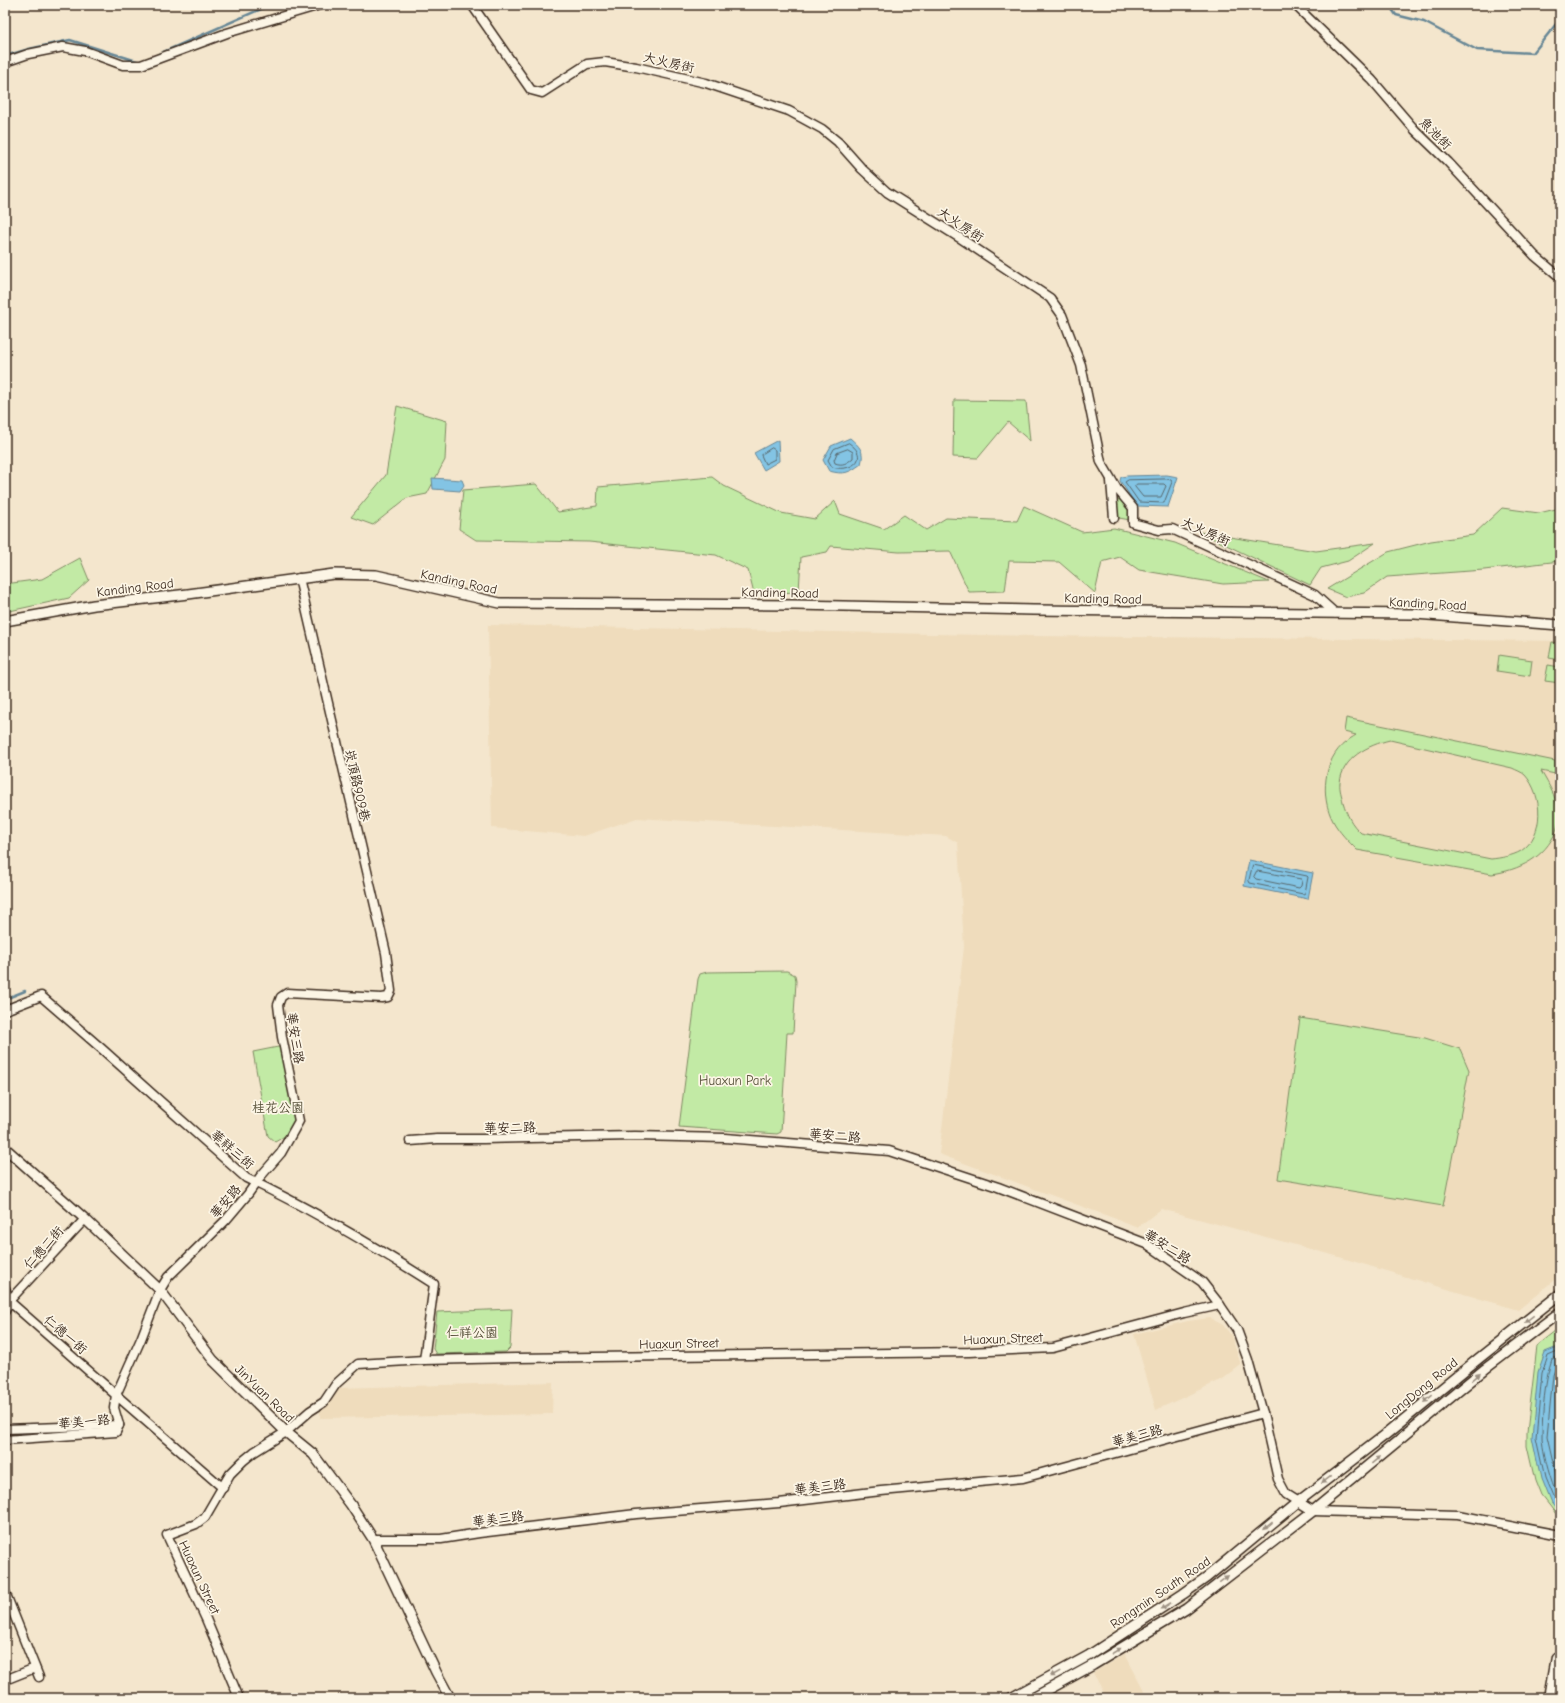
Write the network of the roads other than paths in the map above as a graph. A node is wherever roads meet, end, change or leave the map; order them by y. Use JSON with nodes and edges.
{"nodes":[{"id":1,"x":320,"y":5,"type":"edge"},
{"id":2,"x":472,"y":5,"type":"edge"},
{"id":3,"x":1295,"y":5,"type":"edge"},
{"id":4,"x":5,"y":62,"type":"edge"},
{"id":5,"x":1560,"y":277,"type":"edge"},
{"id":6,"x":1111,"y":478,"type":"junction"},
{"id":7,"x":1114,"y":518,"type":"dead end"},
{"id":8,"x":299,"y":578,"type":"junction"},
{"id":9,"x":1336,"y":613,"type":"junction"},
{"id":10,"x":5,"y":621,"type":"edge"},
{"id":11,"x":1560,"y":625,"type":"edge"},
{"id":12,"x":388,"y":997,"type":"joint"},
{"id":13,"x":5,"y":1010,"type":"edge"},
{"id":14,"x":299,"y":1121,"type":"joint"},
{"id":15,"x":410,"y":1141,"type":"dead end"},
{"id":16,"x":6,"y":1151,"type":"edge"},
{"id":17,"x":256,"y":1183,"type":"junction"},
{"id":18,"x":85,"y":1219,"type":"junction"},
{"id":19,"x":5,"y":1288,"type":"edge"},
{"id":20,"x":160,"y":1290,"type":"junction"},
{"id":21,"x":1560,"y":1294,"type":"edge"},
{"id":22,"x":9,"y":1301,"type":"junction"},
{"id":23,"x":1220,"y":1305,"type":"junction"},
{"id":24,"x":5,"y":1310,"type":"edge"},
{"id":25,"x":1560,"y":1312,"type":"edge"},
{"id":26,"x":424,"y":1360,"type":"junction"},
{"id":27,"x":116,"y":1395,"type":"junction"},
{"id":28,"x":1263,"y":1414,"type":"junction"},
{"id":29,"x":119,"y":1425,"type":"junction"},
{"id":30,"x":5,"y":1429,"type":"edge"},
{"id":31,"x":286,"y":1432,"type":"junction"},
{"id":32,"x":5,"y":1440,"type":"edge"},
{"id":33,"x":223,"y":1488,"type":"junction"},
{"id":34,"x":1299,"y":1501,"type":"junction"},
{"id":35,"x":1313,"y":1511,"type":"junction"},
{"id":36,"x":1560,"y":1535,"type":"edge"},
{"id":37,"x":373,"y":1539,"type":"junction"},
{"id":38,"x":5,"y":1592,"type":"edge"},
{"id":39,"x":1088,"y":1656,"type":"junction"},
{"id":40,"x":1556,"y":1659,"type":"dead end"},
{"id":41,"x":1093,"y":1665,"type":"junction"},
{"id":42,"x":35,"y":1668,"type":"junction"},
{"id":43,"x":39,"y":1677,"type":"dead end"},
{"id":44,"x":5,"y":1680,"type":"edge"},
{"id":45,"x":239,"y":1698,"type":"edge"},
{"id":46,"x":450,"y":1698,"type":"edge"},
{"id":47,"x":1011,"y":1698,"type":"edge"},
{"id":48,"x":1033,"y":1698,"type":"edge"},
{"id":49,"x":1549,"y":1698,"type":"edge"}],
"edges":[{"from":1,"to":4,"type":"street"},
{"from":2,"to":6,"type":"street","name":"大火房街"},
{"from":3,"to":5,"type":"street","name":"魚池街"},
{"from":6,"to":7,"type":"street"},
{"from":6,"to":9,"type":"street","name":"大火房街"},
{"from":8,"to":9,"type":"street","name":"Kanding Road"},
{"from":8,"to":10,"type":"street","name":"Kanding Road"},
{"from":8,"to":12,"type":"street","name":"崁頂路909巷"},
{"from":9,"to":11,"type":"street","name":"Kanding Road"},
{"from":12,"to":14,"type":"street","name":"華安三路"},
{"from":13,"to":17,"type":"street","name":"華祥三街"},
{"from":14,"to":17,"type":"street","name":"華安路"},
{"from":15,"to":23,"type":"street","name":"華安二路"},
{"from":16,"to":18,"type":"street","name":"JinYuan Road"},
{"from":17,"to":20,"type":"street","name":"華安路"},
{"from":17,"to":26,"type":"street","name":"華祥三街"},
{"from":18,"to":20,"type":"street","name":"JinYuan Road"},
{"from":18,"to":22,"type":"street","name":"仁德二街"},
{"from":19,"to":22,"type":"street"},
{"from":20,"to":27,"type":"street"},
{"from":20,"to":31,"type":"street","name":"JinYuan Road"},
{"from":21,"to":34,"type":"street","name":"LongDong Road","one_way":true},
{"from":22,"to":24,"type":"street","name":"仁德二街"},
{"from":22,"to":27,"type":"street","name":"仁德一街"},
{"from":23,"to":26,"type":"street","name":"Huaxun Street"},
{"from":23,"to":28,"type":"street"},
{"from":35,"to":25,"type":"street","name":"LongDong Road","one_way":true},
{"from":26,"to":31,"type":"street","name":"Huaxun Street"},
{"from":27,"to":29,"type":"street"},
{"from":27,"to":33,"type":"street","name":"仁德一街"},
{"from":28,"to":34,"type":"street"},
{"from":28,"to":37,"type":"street","name":"華美三路"},
{"from":29,"to":30,"type":"street","name":"華美一路"},
{"from":29,"to":32,"type":"street","name":"華美一路"},
{"from":31,"to":33,"type":"street","name":"Huaxun Street"},
{"from":31,"to":37,"type":"street","name":"JinYuan Road"},
{"from":33,"to":45,"type":"street","name":"Huaxun Street"},
{"from":34,"to":35,"type":"street"},
{"from":34,"to":39,"type":"street","name":"Rongmin South Road","one_way":true},
{"from":35,"to":36,"type":"street"},
{"from":41,"to":35,"type":"street","name":"Rongmin South Road","one_way":true},
{"from":37,"to":46,"type":"street","name":"JinYuan Road"},
{"from":38,"to":42,"type":"street"},
{"from":39,"to":41,"type":"street"},
{"from":39,"to":47,"type":"street","name":"Rongmin South Road","one_way":true},
{"from":40,"to":49,"type":"street"},
{"from":41,"to":48,"type":"street","name":"Rongmin South Road"},
{"from":42,"to":43,"type":"street"},
{"from":42,"to":44,"type":"street"}]}
